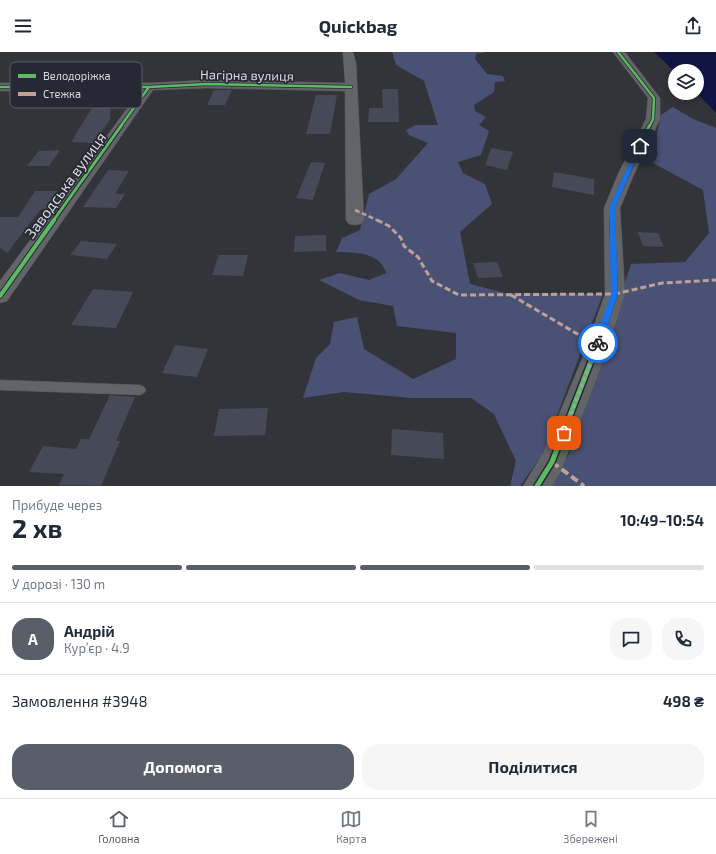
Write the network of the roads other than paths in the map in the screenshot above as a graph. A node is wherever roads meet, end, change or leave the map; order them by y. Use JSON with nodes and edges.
{"nodes":[{"id":1,"x":348,"y":52,"type":"edge"},
{"id":2,"x":618,"y":52,"type":"edge"},
{"id":3,"x":0,"y":87,"type":"edge"},
{"id":4,"x":10,"y":87,"type":"edge"},
{"id":5,"x":351,"y":87,"type":"junction"},
{"id":6,"x":142,"y":88,"type":"edge"},
{"id":7,"x":149,"y":88,"type":"junction"},
{"id":8,"x":142,"y":98,"type":"edge"},
{"id":9,"x":135,"y":108,"type":"edge"},
{"id":10,"x":355,"y":220,"type":"dead end"},
{"id":11,"x":0,"y":296,"type":"edge"},
{"id":12,"x":0,"y":385,"type":"edge"},
{"id":13,"x":140,"y":390,"type":"dead end"},
{"id":14,"x":537,"y":486,"type":"edge"}],
"edges":[{"from":1,"to":5,"type":"street"},
{"from":2,"to":14,"type":"street"},
{"from":3,"to":4,"type":"street","name":"Нагірна вулиця"},
{"from":5,"to":7,"type":"street","name":"Нагірна вулиця"},
{"from":5,"to":10,"type":"street"},
{"from":6,"to":7,"type":"street","name":"Нагірна вулиця"},
{"from":7,"to":8,"type":"street","name":"Заводська вулиця"},
{"from":9,"to":11,"type":"street","name":"Заводська вулиця"},
{"from":12,"to":13,"type":"lane"}]}
